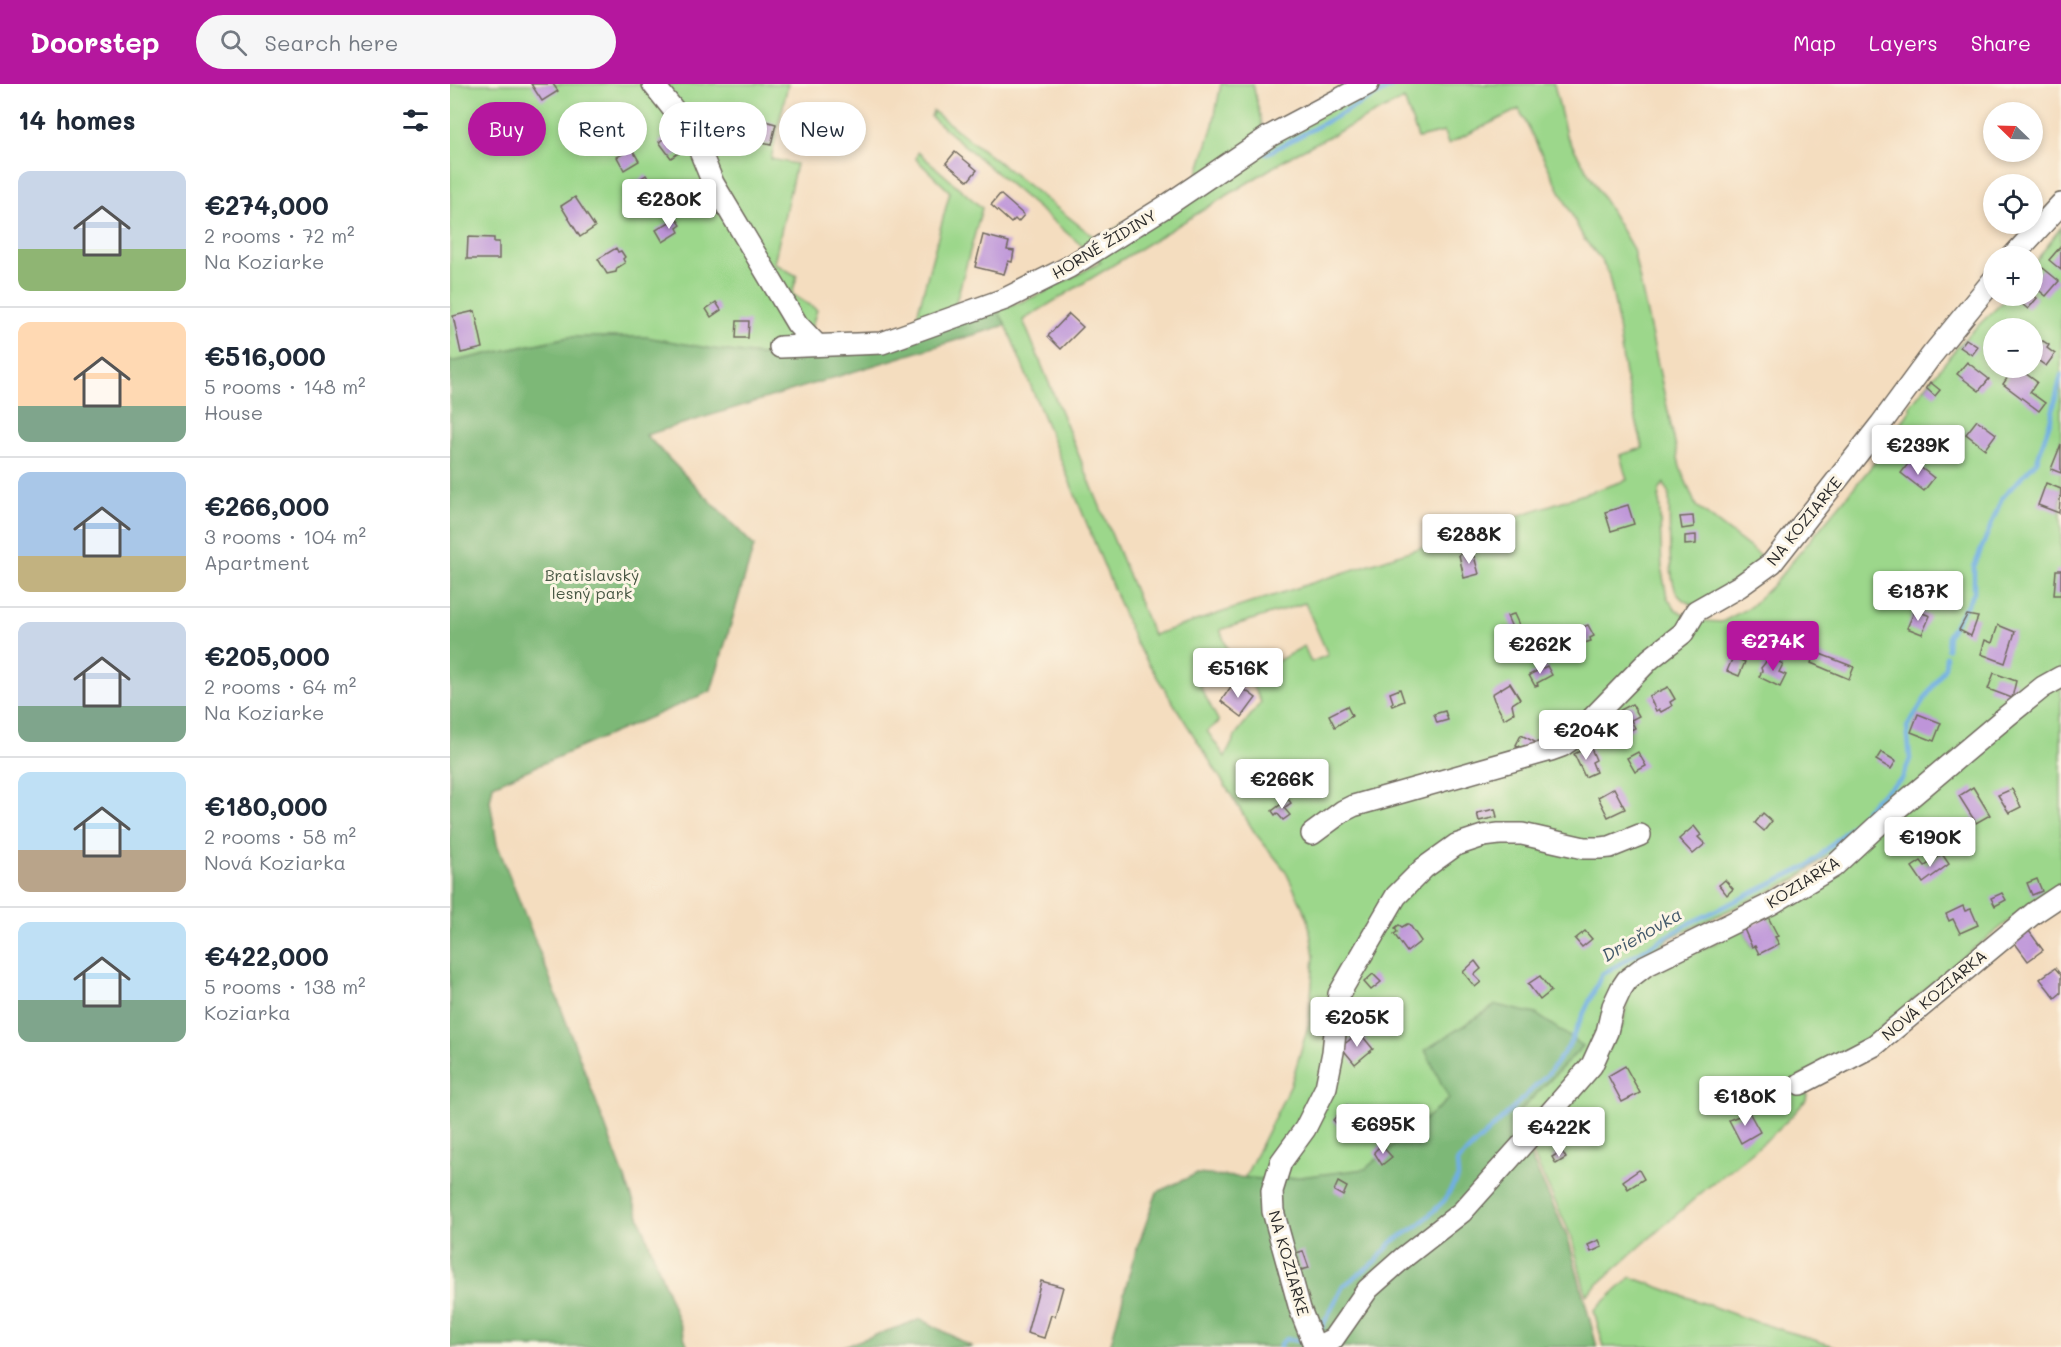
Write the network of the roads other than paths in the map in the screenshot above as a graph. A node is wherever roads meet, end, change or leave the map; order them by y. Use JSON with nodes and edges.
{"nodes":[{"id":1,"x":653,"y":84,"type":"edge"},
{"id":2,"x":1368,"y":84,"type":"edge"},
{"id":3,"x":2061,"y":204,"type":"edge"},
{"id":4,"x":2022,"y":246,"type":"edge"},
{"id":5,"x":1983,"y":292,"type":"edge"},
{"id":6,"x":817,"y":345,"type":"junction"},
{"id":7,"x":780,"y":347,"type":"dead end"},
{"id":8,"x":2061,"y":677,"type":"edge"},
{"id":9,"x":1312,"y":834,"type":"dead end"},
{"id":10,"x":1640,"y":835,"type":"dead end"},
{"id":11,"x":2061,"y":895,"type":"edge"},
{"id":12,"x":1800,"y":1084,"type":"dead end"},
{"id":13,"x":1316,"y":1347,"type":"edge"}],
"edges":[{"from":1,"to":6,"type":"street"},
{"from":2,"to":6,"type":"street","name":"HORNÉ ŽIDINY"},
{"from":3,"to":4,"type":"street"},
{"from":5,"to":9,"type":"street","name":"NA KOZIARKE"},
{"from":6,"to":7,"type":"street","name":"HORNÉ ŽIDINY"},
{"from":8,"to":13,"type":"street","name":"KOZIARKA"},
{"from":10,"to":13,"type":"street","name":"NA KOZIARKE"},
{"from":11,"to":12,"type":"street","name":"NOVÁ KOZIARKA"}]}
